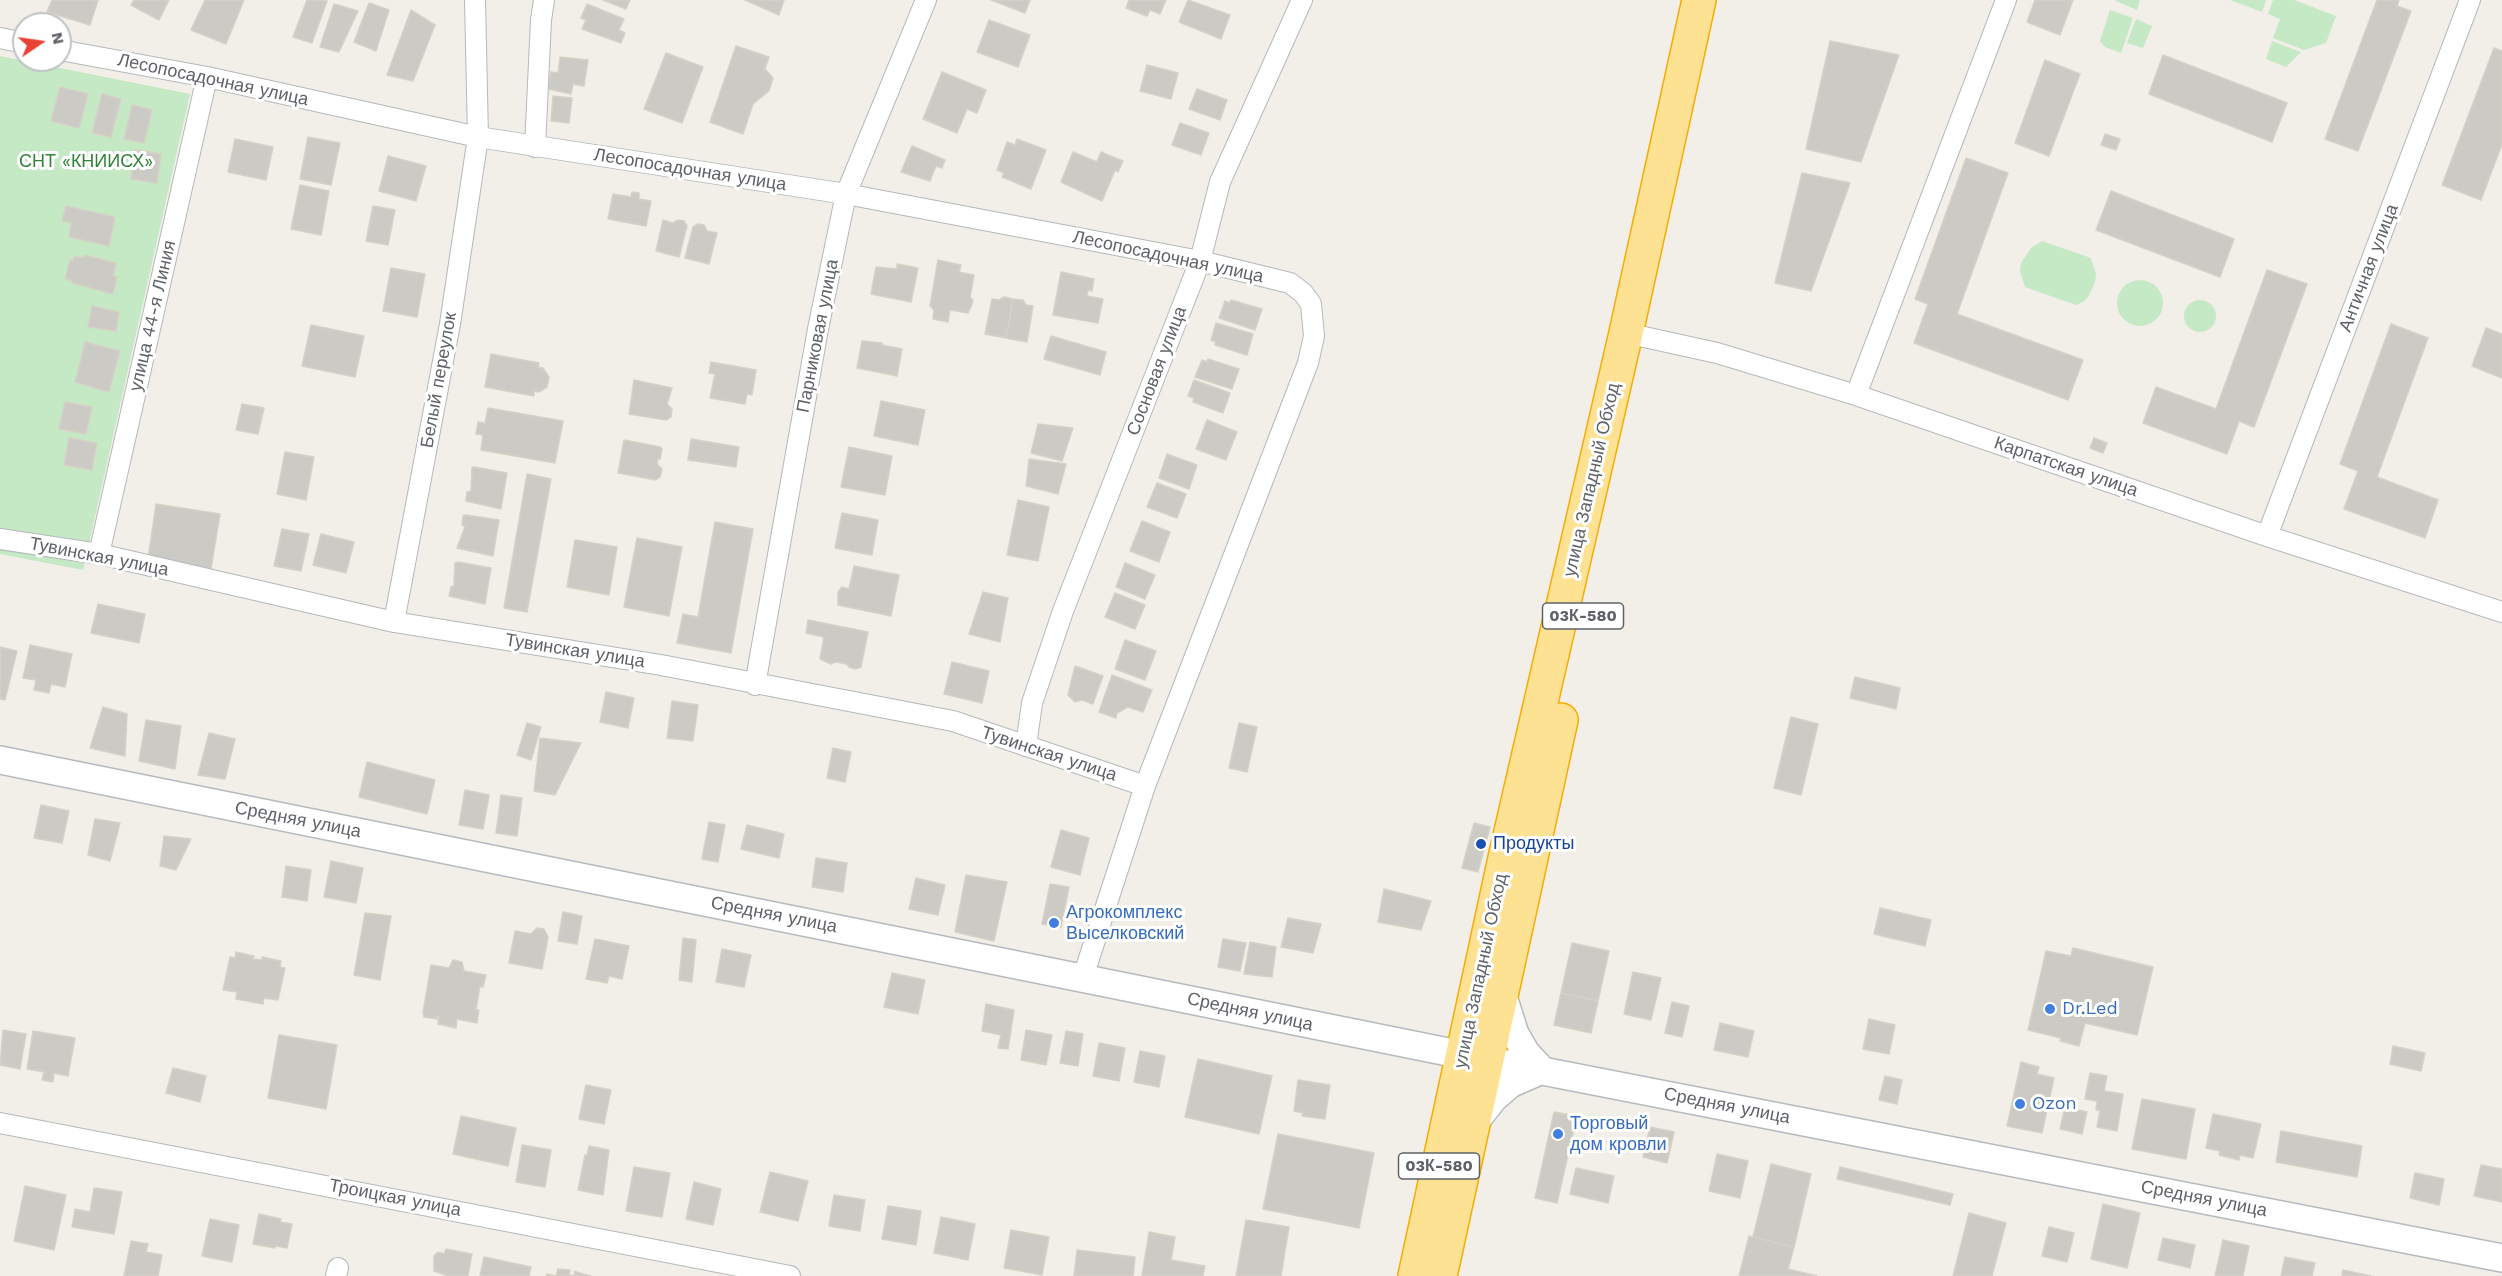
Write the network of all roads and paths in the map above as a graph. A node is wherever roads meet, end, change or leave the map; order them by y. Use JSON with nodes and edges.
{"nodes":[{"id":1,"x":475,"y":0,"type":"edge"},
{"id":2,"x":544,"y":0,"type":"edge"},
{"id":3,"x":926,"y":0,"type":"edge"},
{"id":4,"x":1302,"y":0,"type":"edge"},
{"id":5,"x":1699,"y":0,"type":"edge"},
{"id":6,"x":1717,"y":0,"type":"edge"},
{"id":7,"x":2006,"y":0,"type":"edge"},
{"id":8,"x":2470,"y":0,"type":"edge"},
{"id":9,"x":72,"y":52,"type":"edge"},
{"id":10,"x":207,"y":77,"type":"junction"},
{"id":11,"x":478,"y":137,"type":"junction"},
{"id":12,"x":535,"y":147,"type":"junction"},
{"id":13,"x":846,"y":194,"type":"junction"},
{"id":14,"x":1200,"y":261,"type":"junction"},
{"id":15,"x":1635,"y":335,"type":"junction"},
{"id":16,"x":1856,"y":395,"type":"junction"},
{"id":17,"x":2267,"y":536,"type":"junction"},
{"id":18,"x":0,"y":539,"type":"edge"},
{"id":19,"x":99,"y":554,"type":"junction"},
{"id":20,"x":2502,"y":612,"type":"edge"},
{"id":21,"x":394,"y":622,"type":"junction"},
{"id":22,"x":755,"y":685,"type":"junction"},
{"id":23,"x":1026,"y":746,"type":"junction"},
{"id":24,"x":0,"y":760,"type":"edge"},
{"id":25,"x":1144,"y":786,"type":"junction"},
{"id":26,"x":1083,"y":977,"type":"junction"},
{"id":27,"x":1501,"y":989,"type":"junction"},
{"id":28,"x":1474,"y":1057,"type":"junction"},
{"id":29,"x":1542,"y":1070,"type":"junction"},
{"id":30,"x":0,"y":1123,"type":"edge"},
{"id":31,"x":1473,"y":1125,"type":"junction"},
{"id":32,"x":2502,"y":1258,"type":"edge"},
{"id":33,"x":790,"y":1276,"type":"edge"},
{"id":34,"x":1415,"y":1276,"type":"edge"},
{"id":35,"x":1440,"y":1276,"type":"edge"}],
"edges":[{"from":1,"to":11,"type":"street","name":"Белый переулок"},
{"from":2,"to":12,"type":"street"},
{"from":3,"to":13,"type":"street","name":"Парниковая улица"},
{"from":4,"to":14,"type":"street","name":"Сосновая улица"},
{"from":5,"to":15,"type":"highway","name":"улица Западный Обход","number":"03К-580"},
{"from":6,"to":15,"type":"highway","name":"улица Западный Обход","number":"03К-580"},
{"from":7,"to":16,"type":"street"},
{"from":8,"to":17,"type":"street","name":"Античная улица"},
{"from":9,"to":10,"type":"street","name":"Лесопосадочная улица"},
{"from":10,"to":11,"type":"street","name":"Лесопосадочная улица"},
{"from":10,"to":19,"type":"street","name":"улица 44-я Линия"},
{"from":11,"to":12,"type":"street","name":"Лесопосадочная улица"},
{"from":11,"to":21,"type":"street","name":"Белый переулок"},
{"from":12,"to":13,"type":"street","name":"Лесопосадочная улица"},
{"from":13,"to":14,"type":"street","name":"Лесопосадочная улица"},
{"from":13,"to":22,"type":"street","name":"Парниковая улица"},
{"from":14,"to":23,"type":"street","name":"Сосновая улица"},
{"from":14,"to":25,"type":"street","name":"Лесопосадочная улица"},
{"from":15,"to":16,"type":"street","name":"Карпатская улица"},
{"from":15,"to":27,"type":"highway","name":"улица Западный Обход","number":"03К-580"},
{"from":15,"to":28,"type":"highway","name":"улица Западный Обход","number":"03К-580"},
{"from":16,"to":17,"type":"street","name":"Карпатская улица"},
{"from":17,"to":20,"type":"street","name":"Карпатская улица"},
{"from":18,"to":19,"type":"street","name":"Тувинская улица"},
{"from":19,"to":21,"type":"street","name":"Тувинская улица"},
{"from":21,"to":22,"type":"street","name":"Тувинская улица"},
{"from":22,"to":23,"type":"street","name":"Тувинская улица"},
{"from":23,"to":25,"type":"street","name":"Тувинская улица"},
{"from":24,"to":26,"type":"street","name":"Средняя улица"},
{"from":25,"to":26,"type":"street"},
{"from":26,"to":28,"type":"street","name":"Средняя улица"},
{"from":27,"to":28,"type":"highway","name":"улица Западный Обход","number":"03К-580"},
{"from":27,"to":29,"type":"street"},
{"from":28,"to":29,"type":"street","name":"Средняя улица"},
{"from":28,"to":31,"type":"highway","name":"улица Западный Обход","number":"03К-580"},
{"from":28,"to":34,"type":"highway","name":"улица Западный Обход","number":"03К-580"},
{"from":29,"to":31,"type":"street"},
{"from":29,"to":32,"type":"street","name":"Средняя улица"},
{"from":30,"to":33,"type":"street","name":"Троицкая улица"},
{"from":31,"to":35,"type":"highway","name":"улица Западный Обход","number":"03К-580"}]}
